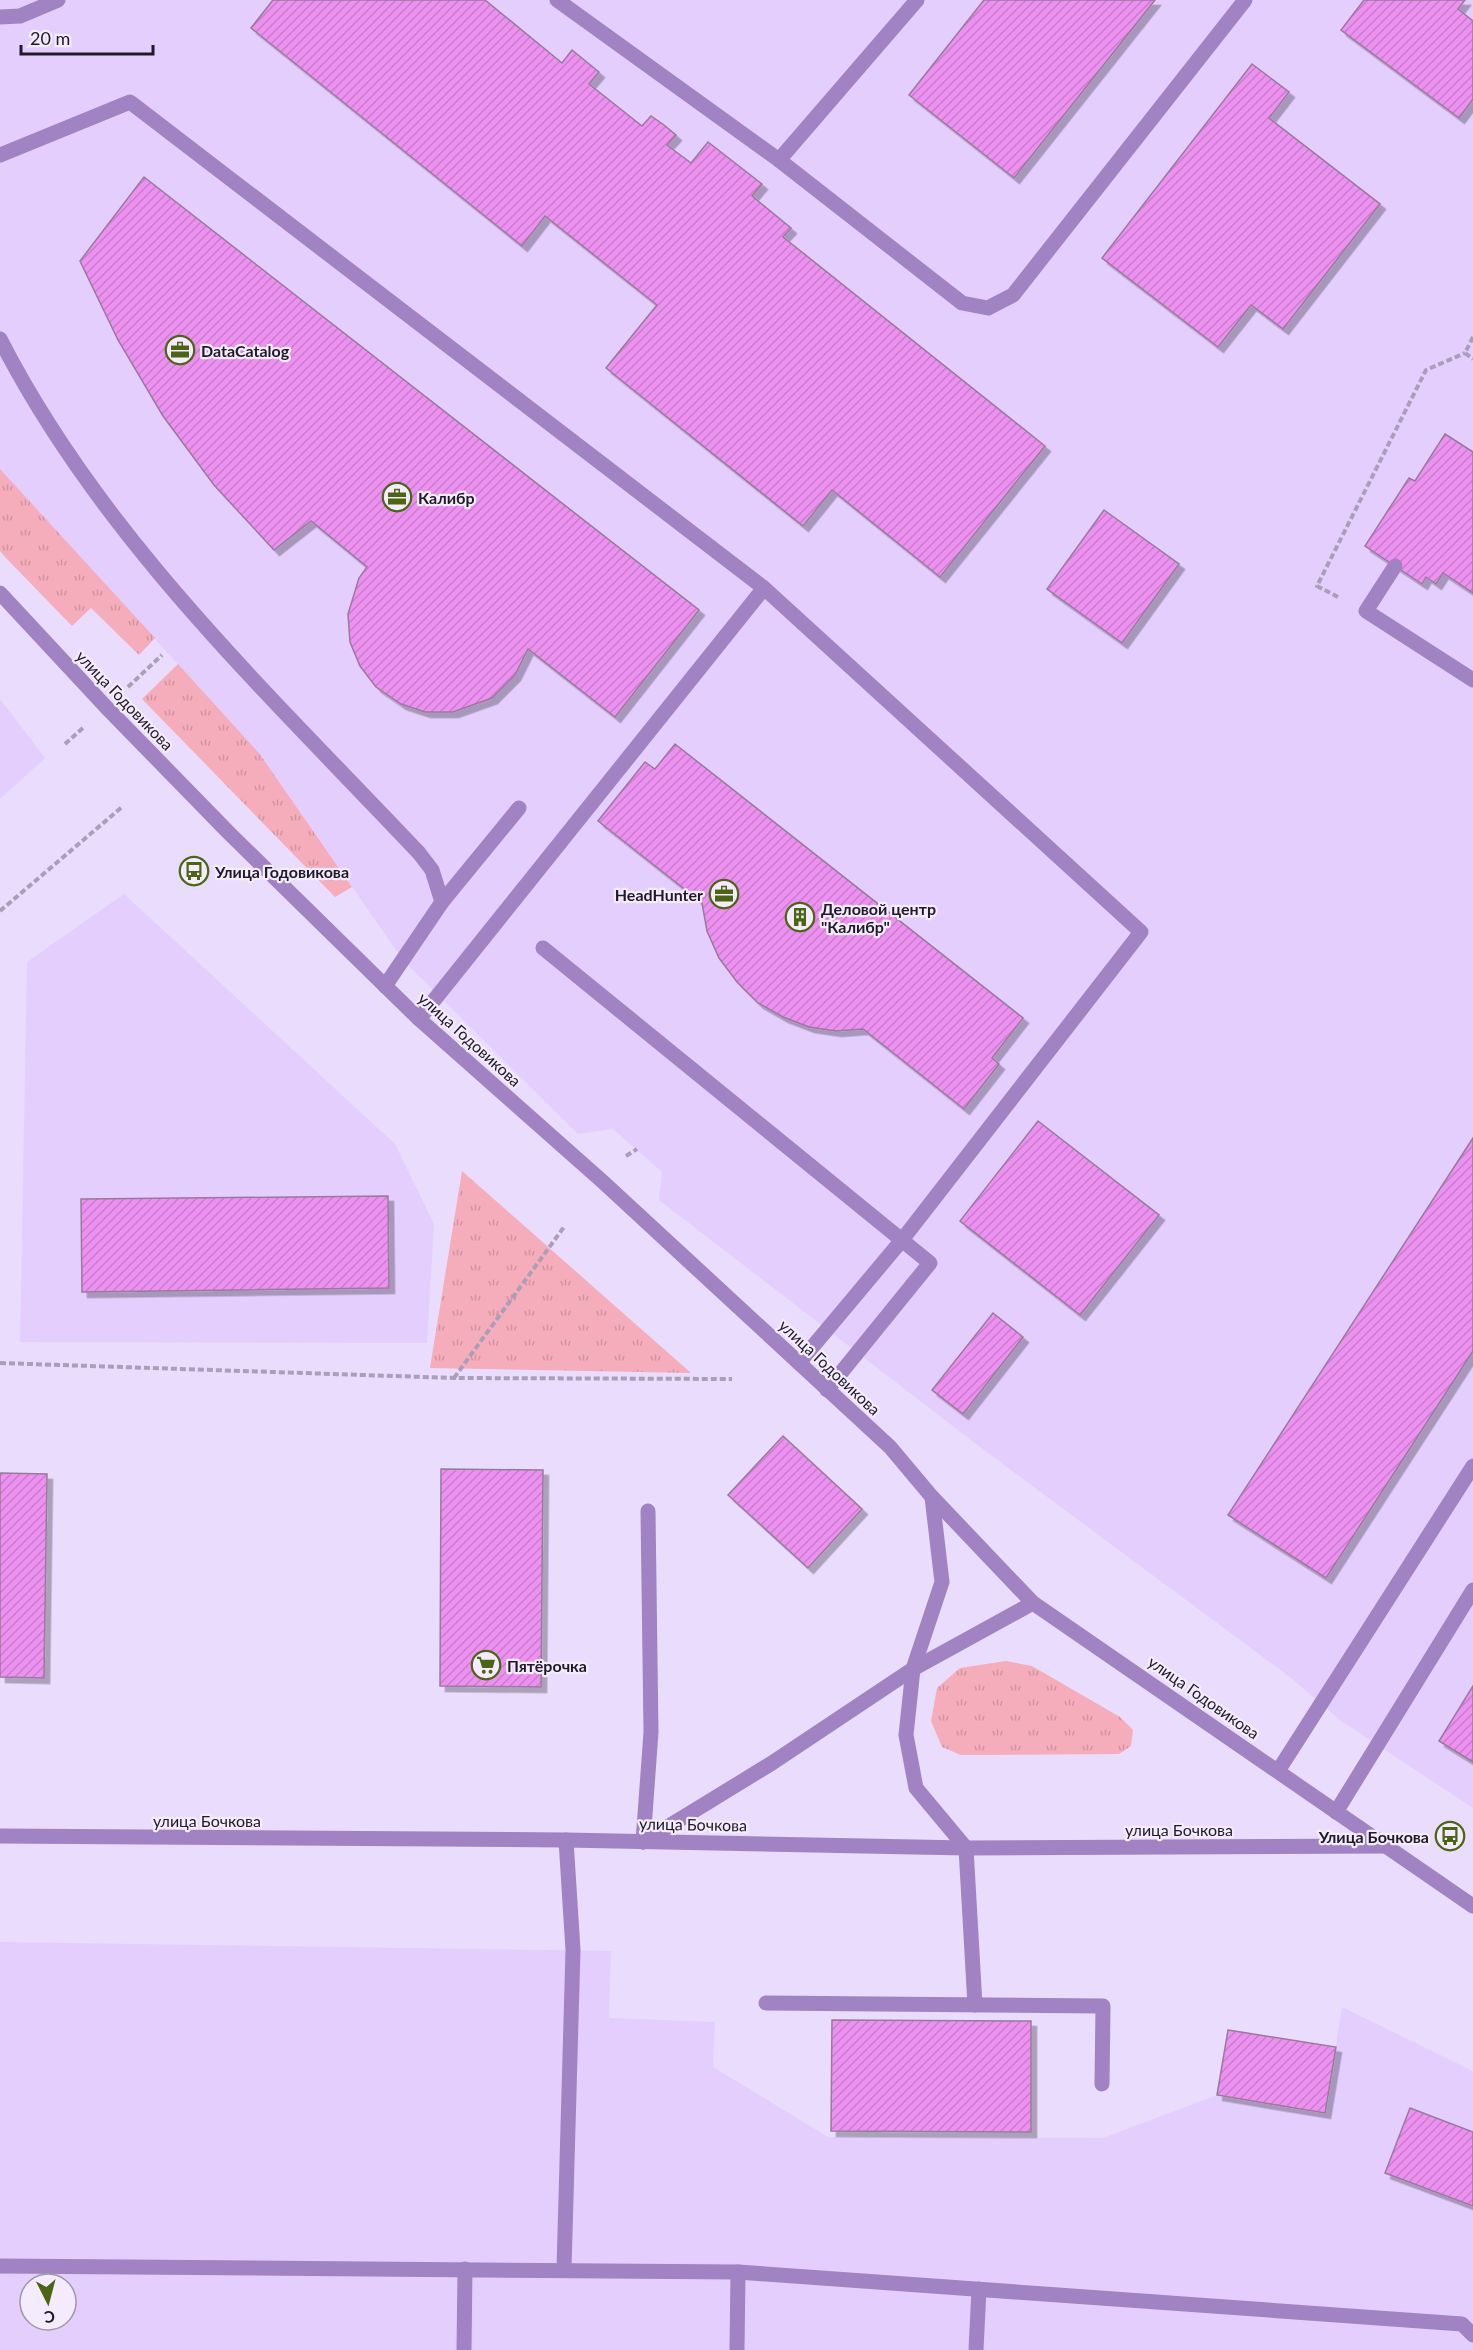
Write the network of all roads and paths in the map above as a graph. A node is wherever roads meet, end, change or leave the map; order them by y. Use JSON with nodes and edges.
{"nodes":[{"id":1,"x":58,"y":0,"type":"edge"},
{"id":2,"x":557,"y":0,"type":"edge"},
{"id":3,"x":916,"y":0,"type":"edge"},
{"id":4,"x":1245,"y":0,"type":"edge"},
{"id":5,"x":0,"y":17,"type":"edge"},
{"id":6,"x":0,"y":155,"type":"edge"},
{"id":7,"x":779,"y":160,"type":"junction"},
{"id":8,"x":1473,"y":337,"type":"edge"},
{"id":9,"x":0,"y":339,"type":"edge"},
{"id":10,"x":1465,"y":353,"type":"junction"},
{"id":11,"x":1473,"y":359,"type":"edge"},
{"id":12,"x":1395,"y":566,"type":"dead end"},
{"id":13,"x":764,"y":588,"type":"junction"},
{"id":14,"x":0,"y":592,"type":"edge"},
{"id":15,"x":1366,"y":611,"type":"junction"},
{"id":16,"x":1473,"y":680,"type":"edge"},
{"id":17,"x":122,"y":807,"type":"dead end"},
{"id":18,"x":519,"y":808,"type":"dead end"},
{"id":19,"x":442,"y":902,"type":"junction"},
{"id":20,"x":0,"y":911,"type":"edge"},
{"id":21,"x":543,"y":948,"type":"dead end"},
{"id":22,"x":385,"y":986,"type":"junction"},
{"id":23,"x":419,"y":1019,"type":"junction"},
{"id":24,"x":637,"y":1149,"type":"dead end"},
{"id":25,"x":626,"y":1156,"type":"dead end"},
{"id":26,"x":564,"y":1227,"type":"dead end"},
{"id":27,"x":902,"y":1240,"type":"junction"},
{"id":28,"x":0,"y":1363,"type":"edge"},
{"id":29,"x":799,"y":1364,"type":"junction"},
{"id":30,"x":454,"y":1378,"type":"junction"},
{"id":31,"x":732,"y":1379,"type":"dead end"},
{"id":32,"x":828,"y":1390,"type":"junction"},
{"id":33,"x":1473,"y":1466,"type":"edge"},
{"id":34,"x":932,"y":1497,"type":"junction"},
{"id":35,"x":648,"y":1511,"type":"dead end"},
{"id":36,"x":1473,"y":1590,"type":"edge"},
{"id":37,"x":1033,"y":1603,"type":"junction"},
{"id":38,"x":913,"y":1669,"type":"junction"},
{"id":39,"x":1278,"y":1771,"type":"junction"},
{"id":40,"x":1336,"y":1812,"type":"junction"},
{"id":41,"x":0,"y":1836,"type":"edge"},
{"id":42,"x":566,"y":1840,"type":"junction"},
{"id":43,"x":643,"y":1842,"type":"junction"},
{"id":44,"x":1386,"y":1846,"type":"junction"},
{"id":45,"x":966,"y":1848,"type":"junction"},
{"id":46,"x":1473,"y":1905,"type":"edge"},
{"id":47,"x":766,"y":2003,"type":"dead end"},
{"id":48,"x":975,"y":2005,"type":"junction"},
{"id":49,"x":1102,"y":2084,"type":"dead end"},
{"id":50,"x":0,"y":2266,"type":"edge"},
{"id":51,"x":465,"y":2268,"type":"junction"},
{"id":52,"x":564,"y":2269,"type":"junction"},
{"id":53,"x":738,"y":2272,"type":"junction"},
{"id":54,"x":979,"y":2289,"type":"junction"},
{"id":55,"x":1473,"y":2335,"type":"edge"},
{"id":56,"x":464,"y":2350,"type":"edge"},
{"id":57,"x":737,"y":2350,"type":"edge"},
{"id":58,"x":976,"y":2350,"type":"edge"}],
"edges":[{"from":1,"to":5,"type":"street"},
{"from":2,"to":7,"type":"street"},
{"from":3,"to":7,"type":"street"},
{"from":4,"to":7,"type":"street"},
{"from":6,"to":13,"type":"street"},
{"from":8,"to":10,"type":"path"},
{"from":9,"to":19,"type":"street"},
{"from":10,"to":11,"type":"path"},
{"from":10,"to":15,"type":"path"},
{"from":12,"to":15,"type":"street"},
{"from":13,"to":23,"type":"street"},
{"from":13,"to":27,"type":"street"},
{"from":14,"to":22,"type":"street","name":"улица Годовикова"},
{"from":15,"to":16,"type":"street"},
{"from":17,"to":20,"type":"path"},
{"from":18,"to":19,"type":"street"},
{"from":19,"to":22,"type":"street"},
{"from":21,"to":27,"type":"street"},
{"from":22,"to":23,"type":"street","name":"улица Годовикова"},
{"from":23,"to":29,"type":"street","name":"улица Годовикова"},
{"from":24,"to":25,"type":"path"},
{"from":26,"to":30,"type":"path"},
{"from":27,"to":29,"type":"street"},
{"from":27,"to":32,"type":"street"},
{"from":28,"to":30,"type":"path"},
{"from":29,"to":32,"type":"street","name":"улица Годовикова"},
{"from":30,"to":31,"type":"path"},
{"from":32,"to":34,"type":"street","name":"улица Годовикова"},
{"from":33,"to":39,"type":"street"},
{"from":34,"to":37,"type":"street","name":"улица Годовикова"},
{"from":34,"to":38,"type":"street"},
{"from":35,"to":43,"type":"street"},
{"from":36,"to":40,"type":"street"},
{"from":37,"to":38,"type":"street"},
{"from":37,"to":39,"type":"street","name":"улица Годовикова"},
{"from":38,"to":43,"type":"street"},
{"from":38,"to":45,"type":"street"},
{"from":39,"to":40,"type":"street","name":"улица Годовикова"},
{"from":40,"to":44,"type":"street","name":"улица Годовикова"},
{"from":41,"to":42,"type":"street","name":"улица Бочкова"},
{"from":42,"to":43,"type":"street","name":"улица Бочкова"},
{"from":42,"to":52,"type":"street"},
{"from":43,"to":45,"type":"street","name":"улица Бочкова"},
{"from":44,"to":45,"type":"street","name":"улица Бочкова"},
{"from":44,"to":46,"type":"street","name":"улица Годовикова"},
{"from":45,"to":48,"type":"street"},
{"from":47,"to":48,"type":"street"},
{"from":48,"to":49,"type":"street"},
{"from":50,"to":51,"type":"street"},
{"from":51,"to":52,"type":"street"},
{"from":51,"to":56,"type":"street"},
{"from":52,"to":53,"type":"street"},
{"from":53,"to":54,"type":"street"},
{"from":53,"to":57,"type":"street"},
{"from":54,"to":55,"type":"street"},
{"from":54,"to":58,"type":"street"}]}
